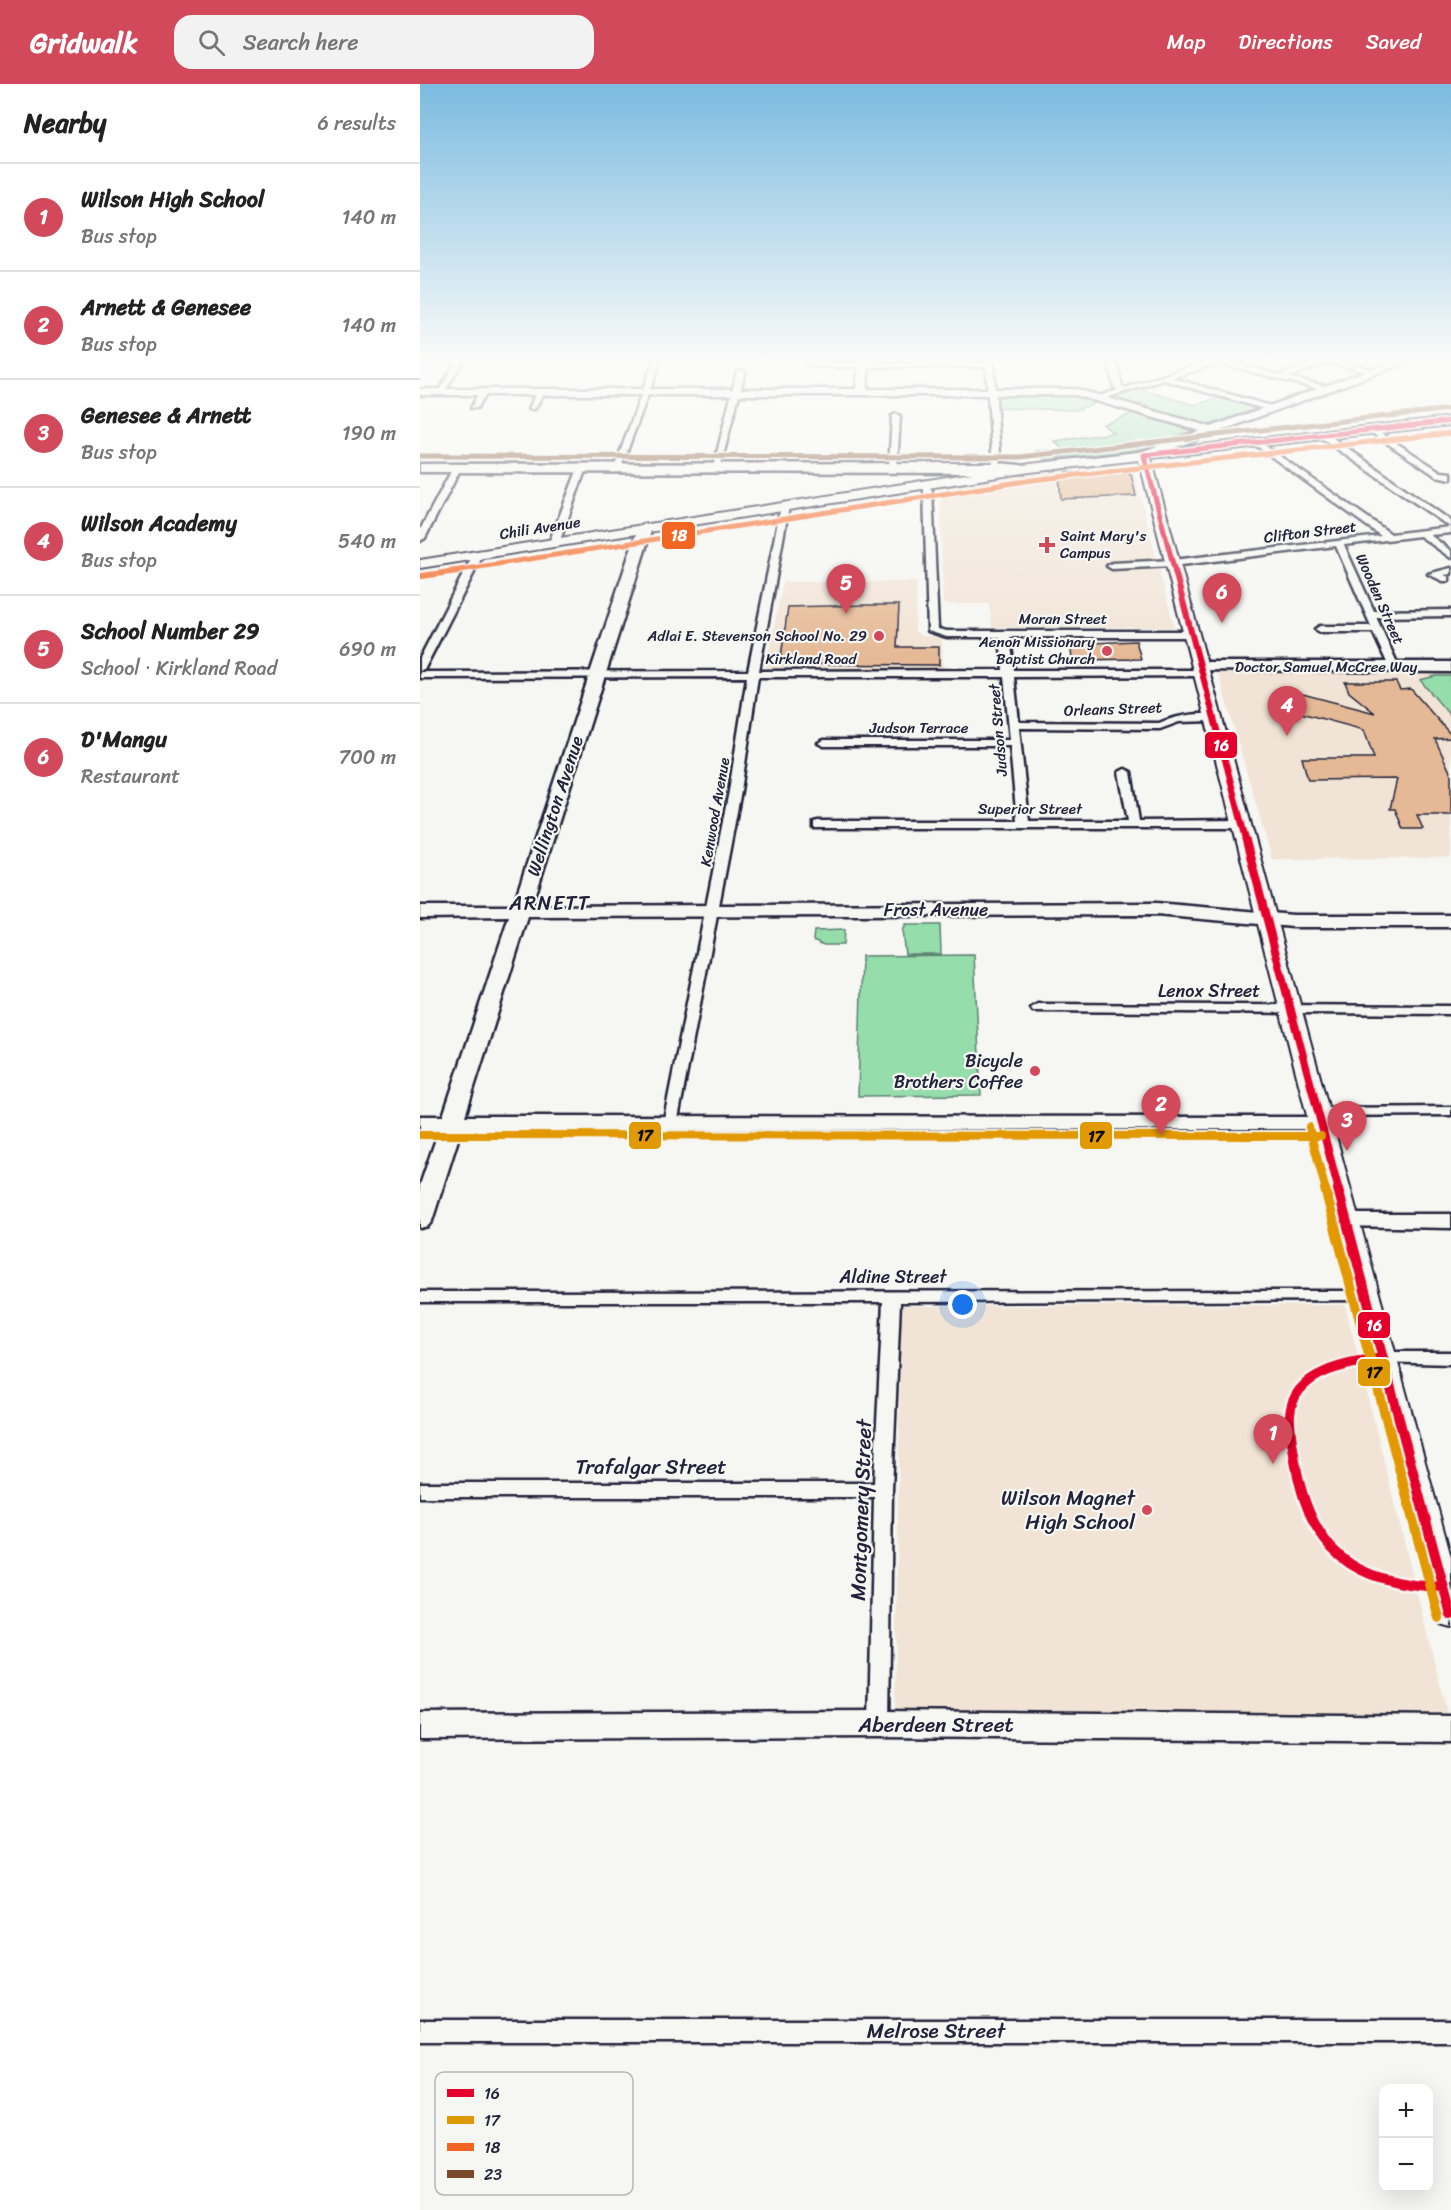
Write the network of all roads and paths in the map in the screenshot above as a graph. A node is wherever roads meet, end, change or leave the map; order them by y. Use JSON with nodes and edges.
{"nodes":[{"id":1,"x":620,"y":459,"type":"edge"},
{"id":2,"x":718,"y":459,"type":"edge"},
{"id":3,"x":893,"y":459,"type":"edge"},
{"id":4,"x":996,"y":459,"type":"edge"},
{"id":5,"x":1107,"y":459,"type":"edge"},
{"id":6,"x":1145,"y":459,"type":"edge"},
{"id":7,"x":1281,"y":459,"type":"edge"},
{"id":8,"x":1357,"y":459,"type":"edge"},
{"id":9,"x":1421,"y":459,"type":"edge"},
{"id":10,"x":617,"y":467,"type":"junction"},
{"id":11,"x":716,"y":467,"type":"junction"},
{"id":12,"x":893,"y":467,"type":"junction"},
{"id":13,"x":997,"y":467,"type":"junction"},
{"id":14,"x":420,"y":468,"type":"edge"},
{"id":15,"x":457,"y":468,"type":"junction"},
{"id":16,"x":582,"y":468,"type":"junction"},
{"id":17,"x":1020,"y":469,"type":"junction"},
{"id":18,"x":1449,"y":476,"type":"edge"},
{"id":19,"x":924,"y":484,"type":"junction"},
{"id":20,"x":785,"y":506,"type":"junction"},
{"id":21,"x":1451,"y":525,"type":"edge"},
{"id":22,"x":645,"y":528,"type":"junction"},
{"id":23,"x":1451,"y":530,"type":"edge"},
{"id":24,"x":1421,"y":533,"type":"junction"},
{"id":25,"x":420,"y":538,"type":"edge"},
{"id":26,"x":1390,"y":538,"type":"junction"},
{"id":27,"x":554,"y":543,"type":"junction"},
{"id":28,"x":1339,"y":544,"type":"junction"},
{"id":29,"x":478,"y":555,"type":"junction"},
{"id":30,"x":1451,"y":555,"type":"edge"},
{"id":31,"x":1173,"y":563,"type":"junction"},
{"id":32,"x":420,"y":564,"type":"edge"},
{"id":33,"x":1112,"y":566,"type":"dead end"},
{"id":34,"x":1451,"y":613,"type":"edge"},
{"id":35,"x":1371,"y":614,"type":"junction"},
{"id":36,"x":1320,"y":629,"type":"dead end"},
{"id":37,"x":1377,"y":629,"type":"junction"},
{"id":38,"x":1005,"y":634,"type":"junction"},
{"id":39,"x":1192,"y":634,"type":"junction"},
{"id":40,"x":1394,"y":667,"type":"junction"},
{"id":41,"x":1451,"y":667,"type":"edge"},
{"id":42,"x":420,"y":668,"type":"edge"},
{"id":43,"x":1201,"y":670,"type":"junction"},
{"id":44,"x":598,"y":673,"type":"junction"},
{"id":45,"x":1008,"y":673,"type":"junction"},
{"id":46,"x":753,"y":674,"type":"junction"},
{"id":47,"x":420,"y":675,"type":"edge"},
{"id":48,"x":1214,"y":718,"type":"junction"},
{"id":49,"x":1012,"y":725,"type":"junction"},
{"id":50,"x":824,"y":743,"type":"dead end"},
{"id":51,"x":1013,"y":743,"type":"junction"},
{"id":52,"x":1125,"y":772,"type":"dead end"},
{"id":53,"x":1023,"y":824,"type":"junction"},
{"id":54,"x":1134,"y":824,"type":"junction"},
{"id":55,"x":1242,"y":824,"type":"junction"},
{"id":56,"x":818,"y":825,"type":"dead end"},
{"id":57,"x":712,"y":911,"type":"junction"},
{"id":58,"x":420,"y":912,"type":"edge"},
{"id":59,"x":522,"y":913,"type":"junction"},
{"id":60,"x":1267,"y":919,"type":"junction"},
{"id":61,"x":1451,"y":921,"type":"edge"},
{"id":62,"x":1038,"y":1008,"type":"dead end"},
{"id":63,"x":1291,"y":1010,"type":"junction"},
{"id":64,"x":1451,"y":1010,"type":"edge"},
{"id":65,"x":1451,"y":1111,"type":"edge"},
{"id":66,"x":1320,"y":1118,"type":"junction"},
{"id":67,"x":420,"y":1123,"type":"edge"},
{"id":68,"x":451,"y":1123,"type":"junction"},
{"id":69,"x":670,"y":1124,"type":"junction"},
{"id":70,"x":420,"y":1221,"type":"edge"},
{"id":71,"x":1347,"y":1221,"type":"junction"},
{"id":72,"x":1451,"y":1221,"type":"edge"},
{"id":73,"x":420,"y":1296,"type":"edge"},
{"id":74,"x":892,"y":1296,"type":"junction"},
{"id":75,"x":1367,"y":1296,"type":"junction"},
{"id":76,"x":1383,"y":1358,"type":"junction"},
{"id":77,"x":1451,"y":1358,"type":"edge"},
{"id":78,"x":420,"y":1490,"type":"edge"},
{"id":79,"x":883,"y":1490,"type":"junction"},
{"id":80,"x":1447,"y":1583,"type":"edge"},
{"id":81,"x":1451,"y":1615,"type":"edge"},
{"id":82,"x":879,"y":1724,"type":"junction"},
{"id":83,"x":420,"y":1726,"type":"edge"},
{"id":84,"x":1451,"y":1730,"type":"edge"},
{"id":85,"x":420,"y":2031,"type":"edge"},
{"id":86,"x":1451,"y":2031,"type":"edge"}],
"edges":[{"from":1,"to":10,"type":"street"},
{"from":2,"to":11,"type":"street"},
{"from":3,"to":12,"type":"street"},
{"from":4,"to":13,"type":"street"},
{"from":5,"to":17,"type":"main road","name":"Chili Avenue"},
{"from":6,"to":31,"type":"main road"},
{"from":7,"to":26,"type":"street"},
{"from":8,"to":21,"type":"street"},
{"from":9,"to":18,"type":"street"},
{"from":10,"to":11,"type":"street"},
{"from":10,"to":16,"type":"street"},
{"from":11,"to":12,"type":"street"},
{"from":12,"to":13,"type":"street"},
{"from":13,"to":17,"type":"street"},
{"from":14,"to":15,"type":"street"},
{"from":15,"to":16,"type":"street"},
{"from":15,"to":25,"type":"street"},
{"from":16,"to":27,"type":"street"},
{"from":17,"to":19,"type":"main road","name":"Chili Avenue"},
{"from":19,"to":20,"type":"main road","name":"Chili Avenue"},
{"from":19,"to":38,"type":"street","name":"Moran Street"},
{"from":20,"to":22,"type":"main road","name":"Chili Avenue"},
{"from":20,"to":46,"type":"street","name":"Kenwood Avenue"},
{"from":22,"to":27,"type":"main road","name":"Chili Avenue"},
{"from":22,"to":44,"type":"street","name":"Wellington Avenue"},
{"from":23,"to":24,"type":"street","name":"Clifton Street"},
{"from":24,"to":26,"type":"street","name":"Clifton Street"},
{"from":24,"to":30,"type":"street"},
{"from":26,"to":28,"type":"street","name":"Clifton Street"},
{"from":27,"to":29,"type":"main road","name":"Chili Avenue"},
{"from":28,"to":31,"type":"street","name":"Clifton Street"},
{"from":28,"to":35,"type":"street","name":"Wooden Street"},
{"from":29,"to":32,"type":"main road","name":"Chili Avenue"},
{"from":29,"to":42,"type":"street"},
{"from":31,"to":33,"type":"street","name":"Clifton Street"},
{"from":31,"to":39,"type":"main road"},
{"from":34,"to":35,"type":"street"},
{"from":35,"to":37,"type":"street","name":"Wooden Street"},
{"from":36,"to":37,"type":"street"},
{"from":37,"to":40,"type":"street","name":"Wooden Street"},
{"from":38,"to":39,"type":"street","name":"Moran Street"},
{"from":38,"to":45,"type":"street","name":"Judson Street"},
{"from":39,"to":43,"type":"main road"},
{"from":40,"to":41,"type":"street","name":"Doctor Samuel McCree Way"},
{"from":40,"to":43,"type":"street","name":"Doctor Samuel McCree Way"},
{"from":43,"to":45,"type":"street","name":"Kirkland Road"},
{"from":43,"to":48,"type":"main road"},
{"from":44,"to":46,"type":"street","name":"Kirkland Road"},
{"from":44,"to":47,"type":"street","name":"Kirkland Road"},
{"from":44,"to":59,"type":"street","name":"Wellington Avenue"},
{"from":45,"to":46,"type":"street","name":"Kirkland Road"},
{"from":45,"to":49,"type":"street","name":"Judson Street"},
{"from":46,"to":57,"type":"street","name":"Kenwood Avenue"},
{"from":48,"to":49,"type":"street","name":"Orleans Street"},
{"from":48,"to":55,"type":"main road"},
{"from":49,"to":51,"type":"street","name":"Judson Street"},
{"from":50,"to":51,"type":"street","name":"Judson Terrace"},
{"from":51,"to":53,"type":"street","name":"Judson Street"},
{"from":52,"to":54,"type":"street"},
{"from":53,"to":54,"type":"street","name":"Superior Street"},
{"from":53,"to":56,"type":"street","name":"Superior Street"},
{"from":54,"to":55,"type":"street","name":"Superior Street"},
{"from":55,"to":60,"type":"main road"},
{"from":57,"to":59,"type":"street","name":"Frost Avenue"},
{"from":57,"to":60,"type":"street","name":"Frost Avenue"},
{"from":57,"to":69,"type":"street","name":"Kenwood Avenue"},
{"from":58,"to":59,"type":"street","name":"Frost Avenue"},
{"from":59,"to":68,"type":"street","name":"Wellington Avenue"},
{"from":60,"to":61,"type":"street","name":"Frost Avenue"},
{"from":60,"to":63,"type":"main road"},
{"from":62,"to":63,"type":"street","name":"Lenox Street"},
{"from":63,"to":64,"type":"street","name":"Lenox Street"},
{"from":63,"to":66,"type":"main road"},
{"from":65,"to":66,"type":"street"},
{"from":66,"to":69,"type":"street"},
{"from":66,"to":71,"type":"main road"},
{"from":67,"to":68,"type":"street"},
{"from":68,"to":69,"type":"street"},
{"from":68,"to":70,"type":"street","name":"Wellington Avenue"},
{"from":71,"to":72,"type":"street"},
{"from":71,"to":75,"type":"main road"},
{"from":73,"to":74,"type":"street","name":"Aldine Street"},
{"from":74,"to":75,"type":"street","name":"Aldine Street"},
{"from":74,"to":79,"type":"street","name":"Montgomery Street"},
{"from":75,"to":76,"type":"main road"},
{"from":76,"to":77,"type":"street"},
{"from":76,"to":80,"type":"main road"},
{"from":78,"to":79,"type":"street","name":"Trafalgar Street"},
{"from":79,"to":82,"type":"street","name":"Montgomery Street"},
{"from":80,"to":81,"type":"main road"},
{"from":82,"to":83,"type":"street","name":"Aberdeen Street"},
{"from":82,"to":84,"type":"street","name":"Aberdeen Street"},
{"from":85,"to":86,"type":"street","name":"Melrose Street"}]}
